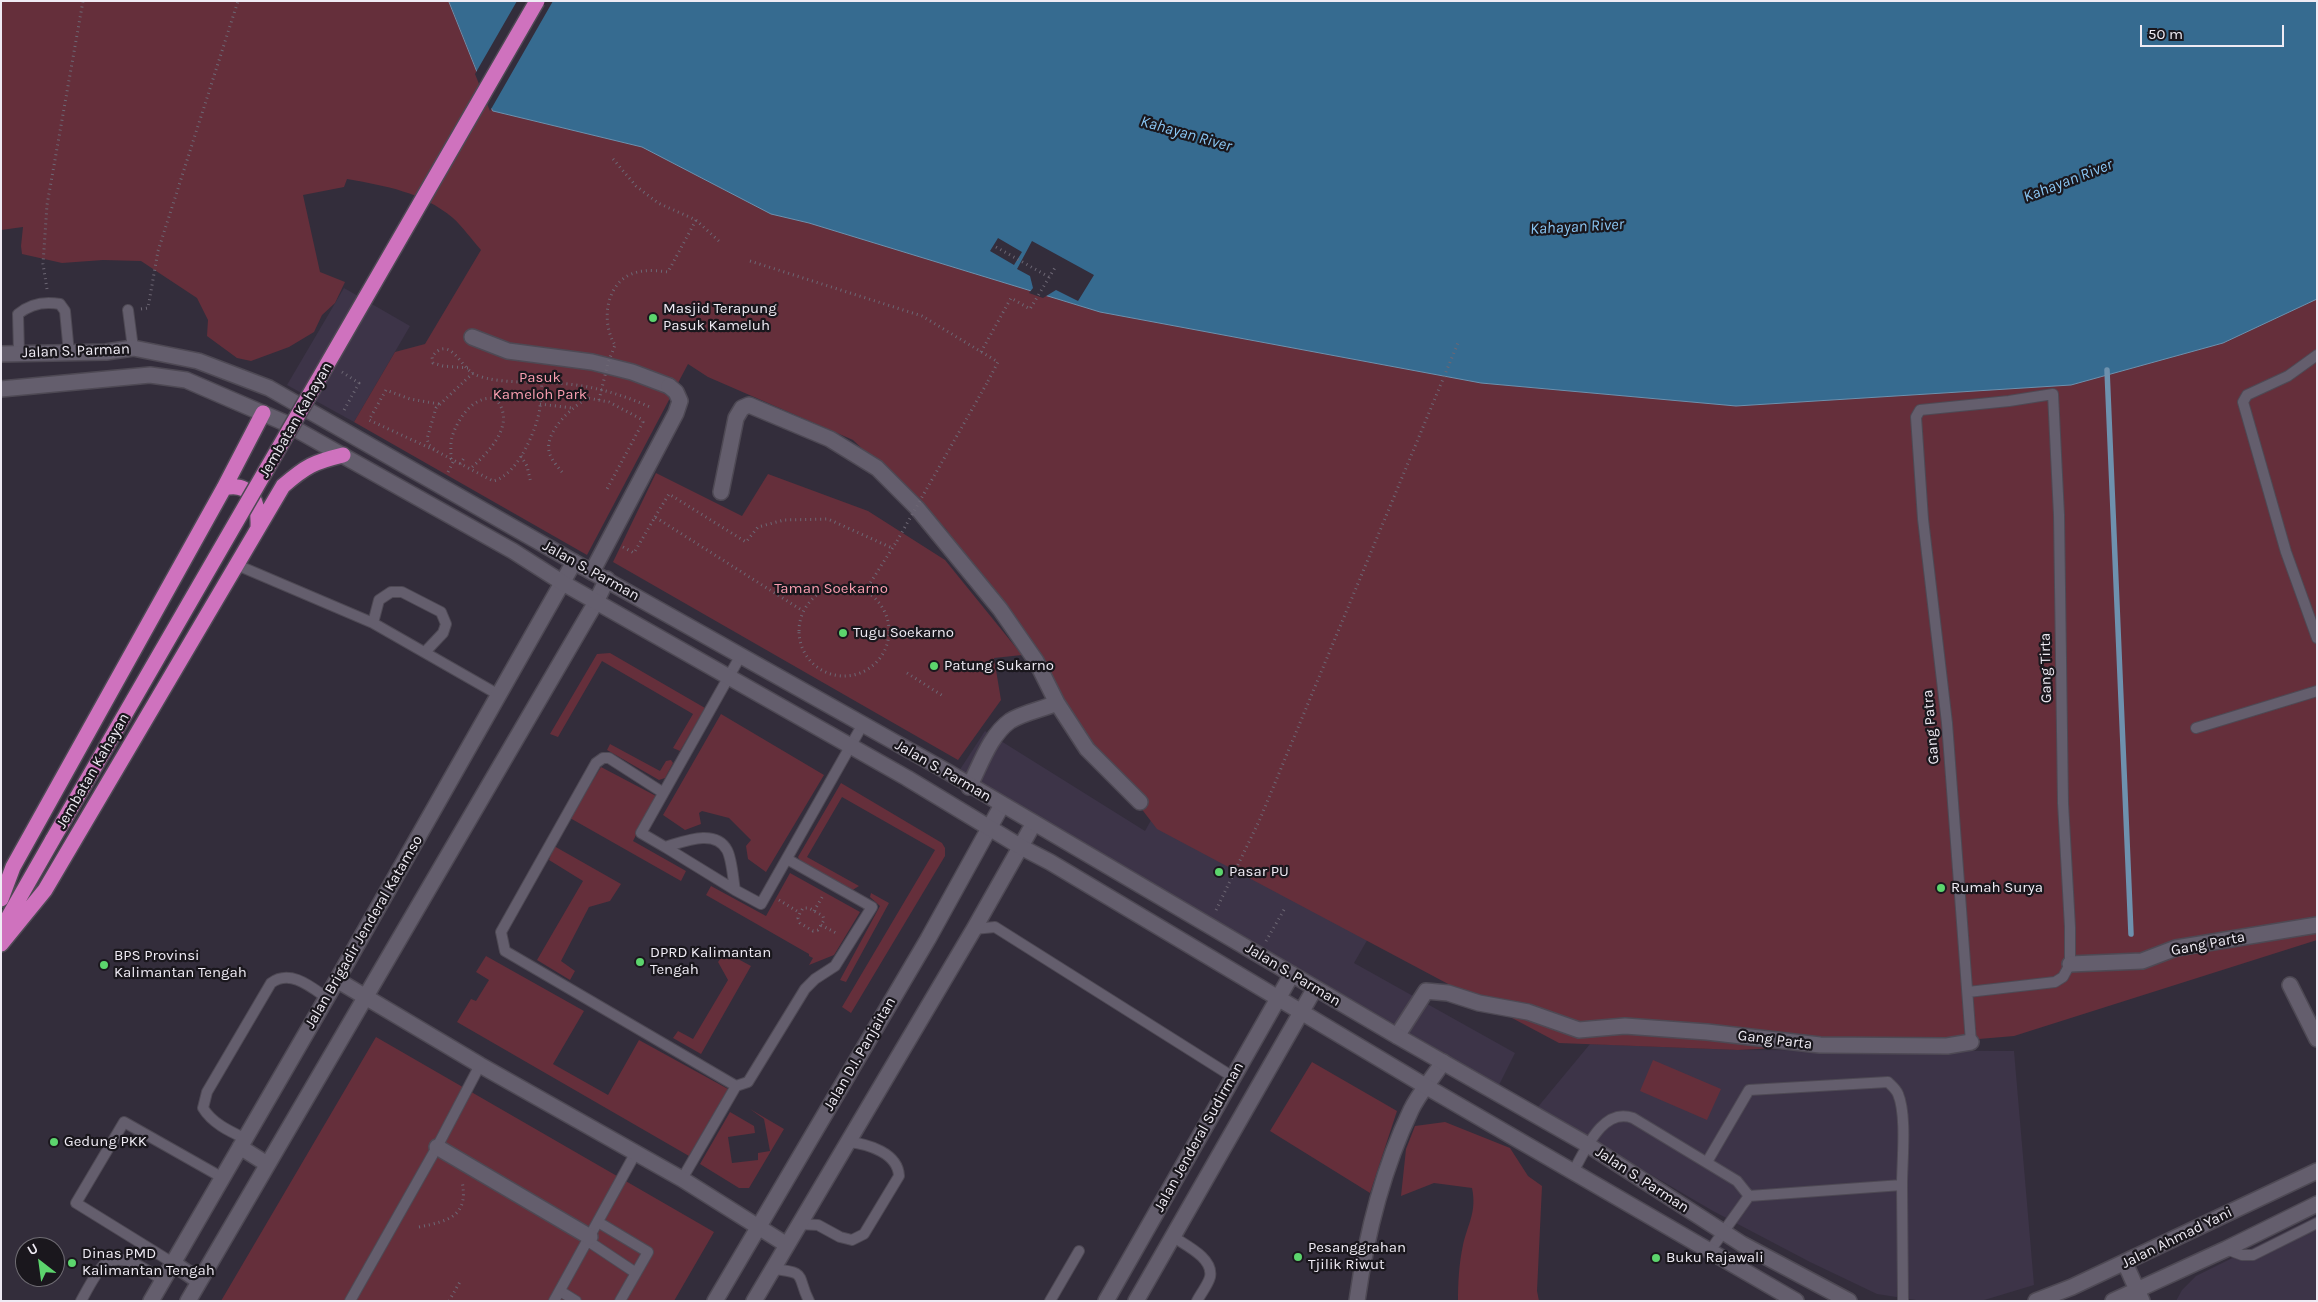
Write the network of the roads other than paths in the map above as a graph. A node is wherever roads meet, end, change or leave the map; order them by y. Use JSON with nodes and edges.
{"nodes":[{"id":1,"x":537,"y":1,"type":"edge"},
{"id":2,"x":128,"y":310,"type":"road end"},
{"id":3,"x":472,"y":337,"type":"dead end"},
{"id":4,"x":133,"y":348,"type":"junction"},
{"id":5,"x":19,"y":353,"type":"junction"},
{"id":6,"x":69,"y":353,"type":"junction"},
{"id":7,"x":1,"y":354,"type":"edge"},
{"id":8,"x":2317,"y":355,"type":"edge"},
{"id":9,"x":1,"y":389,"type":"edge"},
{"id":10,"x":1920,"y":410,"type":"joint"},
{"id":11,"x":263,"y":413,"type":"junction"},
{"id":12,"x":343,"y":455,"type":"junction"},
{"id":13,"x":224,"y":488,"type":"junction"},
{"id":14,"x":721,"y":492,"type":"dead end"},
{"id":15,"x":258,"y":527,"type":"junction"},
{"id":16,"x":574,"y":562,"type":"junction"},
{"id":17,"x":237,"y":565,"type":"junction"},
{"id":18,"x":592,"y":572,"type":"junction"},
{"id":19,"x":606,"y":579,"type":"junction"},
{"id":20,"x":562,"y":583,"type":"junction"},
{"id":21,"x":596,"y":602,"type":"junction"},
{"id":22,"x":373,"y":623,"type":"junction"},
{"id":23,"x":2317,"y":638,"type":"edge"},
{"id":24,"x":425,"y":652,"type":"junction"},
{"id":25,"x":741,"y":655,"type":"junction"},
{"id":26,"x":728,"y":676,"type":"junction"},
{"id":27,"x":2317,"y":691,"type":"edge"},
{"id":28,"x":499,"y":695,"type":"junction"},
{"id":29,"x":1057,"y":703,"type":"junction"},
{"id":30,"x":863,"y":724,"type":"junction"},
{"id":31,"x":2196,"y":728,"type":"dead end"},
{"id":32,"x":849,"y":746,"type":"junction"},
{"id":33,"x":969,"y":787,"type":"junction"},
{"id":34,"x":662,"y":792,"type":"junction"},
{"id":35,"x":1140,"y":802,"type":"dead end"},
{"id":36,"x":1002,"y":805,"type":"junction"},
{"id":37,"x":1034,"y":824,"type":"junction"},
{"id":38,"x":990,"y":828,"type":"junction"},
{"id":39,"x":665,"y":847,"type":"junction"},
{"id":40,"x":1021,"y":847,"type":"junction"},
{"id":41,"x":786,"y":859,"type":"junction"},
{"id":42,"x":735,"y":890,"type":"junction"},
{"id":43,"x":1,"y":899,"type":"edge"},
{"id":44,"x":2317,"y":925,"type":"edge"},
{"id":45,"x":974,"y":929,"type":"junction"},
{"id":46,"x":1,"y":930,"type":"edge"},
{"id":47,"x":1,"y":944,"type":"edge"},
{"id":48,"x":2070,"y":964,"type":"junction"},
{"id":49,"x":1292,"y":974,"type":"junction"},
{"id":50,"x":337,"y":980,"type":"junction"},
{"id":51,"x":2290,"y":984,"type":"dead end"},
{"id":52,"x":1315,"y":988,"type":"junction"},
{"id":53,"x":1968,"y":992,"type":"junction"},
{"id":54,"x":327,"y":998,"type":"junction"},
{"id":55,"x":365,"y":998,"type":"junction"},
{"id":56,"x":1278,"y":998,"type":"junction"},
{"id":57,"x":1301,"y":1012,"type":"junction"},
{"id":58,"x":1396,"y":1036,"type":"junction"},
{"id":59,"x":2317,"y":1038,"type":"edge"},
{"id":60,"x":1971,"y":1042,"type":"joint"},
{"id":61,"x":1443,"y":1062,"type":"junction"},
{"id":62,"x":480,"y":1065,"type":"junction"},
{"id":63,"x":1232,"y":1078,"type":"junction"},
{"id":64,"x":736,"y":1086,"type":"junction"},
{"id":65,"x":1427,"y":1087,"type":"junction"},
{"id":66,"x":242,"y":1142,"type":"junction"},
{"id":67,"x":849,"y":1142,"type":"junction"},
{"id":68,"x":1588,"y":1144,"type":"junction"},
{"id":69,"x":437,"y":1147,"type":"junction"},
{"id":70,"x":635,"y":1154,"type":"junction"},
{"id":71,"x":1708,"y":1162,"type":"junction"},
{"id":72,"x":267,"y":1164,"type":"junction"},
{"id":73,"x":1574,"y":1170,"type":"junction"},
{"id":74,"x":2317,"y":1171,"type":"edge"},
{"id":75,"x":222,"y":1178,"type":"junction"},
{"id":76,"x":682,"y":1180,"type":"junction"},
{"id":77,"x":1902,"y":1185,"type":"junction"},
{"id":78,"x":1749,"y":1196,"type":"junction"},
{"id":79,"x":2317,"y":1204,"type":"edge"},
{"id":80,"x":598,"y":1222,"type":"junction"},
{"id":81,"x":2317,"y":1222,"type":"edge"},
{"id":82,"x":798,"y":1224,"type":"junction"},
{"id":83,"x":759,"y":1227,"type":"junction"},
{"id":84,"x":1722,"y":1233,"type":"junction"},
{"id":85,"x":1172,"y":1236,"type":"junction"},
{"id":86,"x":589,"y":1239,"type":"junction"},
{"id":87,"x":787,"y":1245,"type":"junction"},
{"id":88,"x":2226,"y":1249,"type":"junction"},
{"id":89,"x":1079,"y":1251,"type":"dead end"},
{"id":90,"x":1709,"y":1252,"type":"junction"},
{"id":91,"x":173,"y":1263,"type":"junction"},
{"id":92,"x":2125,"y":1263,"type":"junction"},
{"id":93,"x":1126,"y":1267,"type":"junction"},
{"id":94,"x":772,"y":1269,"type":"junction"},
{"id":95,"x":636,"y":1273,"type":"junction"},
{"id":96,"x":1147,"y":1279,"type":"junction"},
{"id":97,"x":163,"y":1280,"type":"junction"},
{"id":98,"x":199,"y":1281,"type":"junction"},
{"id":99,"x":557,"y":1296,"type":"edge"},
{"id":100,"x":1783,"y":1296,"type":"edge"},
{"id":101,"x":2140,"y":1296,"type":"edge"},
{"id":102,"x":1136,"y":1300,"type":"edge"},
{"id":103,"x":81,"y":1301,"type":"edge"},
{"id":104,"x":151,"y":1301,"type":"edge"},
{"id":105,"x":188,"y":1301,"type":"edge"},
{"id":106,"x":350,"y":1301,"type":"edge"},
{"id":107,"x":576,"y":1301,"type":"edge"},
{"id":108,"x":620,"y":1301,"type":"edge"},
{"id":109,"x":715,"y":1301,"type":"edge"},
{"id":110,"x":754,"y":1301,"type":"edge"},
{"id":111,"x":809,"y":1301,"type":"edge"},
{"id":112,"x":1050,"y":1301,"type":"edge"},
{"id":113,"x":1106,"y":1301,"type":"edge"},
{"id":114,"x":1197,"y":1301,"type":"edge"},
{"id":115,"x":1357,"y":1301,"type":"edge"},
{"id":116,"x":1796,"y":1301,"type":"edge"},
{"id":117,"x":1849,"y":1301,"type":"edge"},
{"id":118,"x":1903,"y":1301,"type":"edge"},
{"id":119,"x":2036,"y":1301,"type":"edge"},
{"id":120,"x":2113,"y":1301,"type":"edge"}],
"edges":[{"from":1,"to":46,"type":"highway","name":"Jembatan Kahayan","bridge":true},
{"from":2,"to":4,"type":"lane"},
{"from":3,"to":18,"type":"street"},
{"from":4,"to":6,"type":"street","name":"Jalan S. Parman"},
{"from":4,"to":16,"type":"street","name":"Jalan S. Parman"},
{"from":5,"to":6,"type":"street","name":"Jalan S. Parman"},
{"from":5,"to":6,"type":"lane"},
{"from":5,"to":7,"type":"street","name":"Jalan S. Parman"},
{"from":8,"to":23,"type":"lane"},
{"from":9,"to":11,"type":"street","name":"Jalan S. Parman"},
{"from":10,"to":48,"type":"lane","name":"Gang Tirta"},
{"from":10,"to":53,"type":"lane","name":"Gang Patra"},
{"from":11,"to":12,"type":"street","name":"Jalan S. Parman"},
{"from":11,"to":13,"type":"highway"},
{"from":12,"to":15,"type":"highway"},
{"from":12,"to":20,"type":"street","name":"Jalan S. Parman"},
{"from":13,"to":15,"type":"highway"},
{"from":13,"to":43,"type":"highway"},
{"from":14,"to":29,"type":"street"},
{"from":15,"to":17,"type":"highway"},
{"from":16,"to":18,"type":"street","name":"Jalan S. Parman"},
{"from":16,"to":20,"type":"street","name":"Jalan Brigadir Jenderal Katamso"},
{"from":17,"to":22,"type":"lane"},
{"from":17,"to":47,"type":"highway"},
{"from":18,"to":19,"type":"street","name":"Jalan S. Parman"},
{"from":19,"to":21,"type":"street"},
{"from":19,"to":25,"type":"street","name":"Jalan S. Parman"},
{"from":20,"to":21,"type":"street","name":"Jalan S. Parman"},
{"from":20,"to":28,"type":"street","name":"Jalan Brigadir Jenderal Katamso"},
{"from":21,"to":26,"type":"street","name":"Jalan S. Parman"},
{"from":21,"to":55,"type":"street"},
{"from":22,"to":24,"type":"lane"},
{"from":22,"to":24,"type":"lane"},
{"from":24,"to":28,"type":"lane"},
{"from":25,"to":26,"type":"lane"},
{"from":25,"to":30,"type":"street","name":"Jalan S. Parman"},
{"from":26,"to":32,"type":"street","name":"Jalan S. Parman"},
{"from":26,"to":34,"type":"lane"},
{"from":27,"to":31,"type":"lane"},
{"from":28,"to":50,"type":"street","name":"Jalan Brigadir Jenderal Katamso"},
{"from":29,"to":33,"type":"street"},
{"from":29,"to":35,"type":"street"},
{"from":30,"to":32,"type":"lane"},
{"from":30,"to":33,"type":"street","name":"Jalan S. Parman"},
{"from":32,"to":38,"type":"street","name":"Jalan S. Parman"},
{"from":32,"to":41,"type":"lane"},
{"from":33,"to":36,"type":"street","name":"Jalan S. Parman"},
{"from":34,"to":39,"type":"lane"},
{"from":34,"to":64,"type":"lane"},
{"from":36,"to":37,"type":"street","name":"Jalan S. Parman"},
{"from":36,"to":38,"type":"street","name":"Jalan D.I. Panjaitan"},
{"from":37,"to":40,"type":"street"},
{"from":37,"to":49,"type":"street","name":"Jalan S. Parman"},
{"from":38,"to":40,"type":"street","name":"Jalan S. Parman"},
{"from":38,"to":83,"type":"street","name":"Jalan D.I. Panjaitan"},
{"from":39,"to":42,"type":"lane"},
{"from":39,"to":42,"type":"lane"},
{"from":40,"to":45,"type":"street"},
{"from":40,"to":56,"type":"street","name":"Jalan S. Parman"},
{"from":41,"to":42,"type":"lane"},
{"from":41,"to":64,"type":"lane"},
{"from":44,"to":48,"type":"street","name":"Gang Parta"},
{"from":45,"to":63,"type":"lane"},
{"from":45,"to":67,"type":"street"},
{"from":48,"to":53,"type":"lane"},
{"from":49,"to":52,"type":"street","name":"Jalan S. Parman"},
{"from":49,"to":56,"type":"street","name":"Jalan Jenderal Sudirman"},
{"from":50,"to":54,"type":"street","name":"Jalan Brigadir Jenderal Katamso"},
{"from":50,"to":55,"type":"street"},
{"from":51,"to":59,"type":"street"},
{"from":52,"to":57,"type":"street","name":"Jalan Jenderal Sudirman"},
{"from":52,"to":58,"type":"street","name":"Jalan S. Parman"},
{"from":53,"to":60,"type":"lane","name":"Gang Patra"},
{"from":54,"to":66,"type":"street","name":"Jalan Brigadir Jenderal Katamso"},
{"from":54,"to":66,"type":"lane"},
{"from":55,"to":62,"type":"street"},
{"from":55,"to":72,"type":"street"},
{"from":56,"to":57,"type":"street","name":"Jalan S. Parman"},
{"from":56,"to":63,"type":"street","name":"Jalan Jenderal Sudirman"},
{"from":57,"to":65,"type":"street","name":"Jalan S. Parman"},
{"from":57,"to":85,"type":"street","name":"Jalan Jenderal Sudirman"},
{"from":58,"to":60,"type":"street","name":"Gang Parta"},
{"from":58,"to":61,"type":"street","name":"Jalan S. Parman"},
{"from":61,"to":65,"type":"street"},
{"from":61,"to":68,"type":"street","name":"Jalan S. Parman"},
{"from":62,"to":69,"type":"lane"},
{"from":62,"to":70,"type":"street"},
{"from":63,"to":93,"type":"street","name":"Jalan Jenderal Sudirman"},
{"from":64,"to":76,"type":"lane"},
{"from":65,"to":73,"type":"street","name":"Jalan S. Parman"},
{"from":65,"to":115,"type":"street"},
{"from":66,"to":72,"type":"street"},
{"from":66,"to":75,"type":"street","name":"Jalan Brigadir Jenderal Katamso"},
{"from":67,"to":82,"type":"street"},
{"from":67,"to":82,"type":"lane"},
{"from":68,"to":71,"type":"lane"},
{"from":68,"to":73,"type":"lane"},
{"from":68,"to":84,"type":"street","name":"Jalan S. Parman"},
{"from":69,"to":86,"type":"street"},
{"from":69,"to":106,"type":"lane"},
{"from":70,"to":76,"type":"street"},
{"from":70,"to":80,"type":"lane"},
{"from":71,"to":77,"type":"lane"},
{"from":71,"to":78,"type":"lane"},
{"from":72,"to":98,"type":"street"},
{"from":73,"to":90,"type":"street","name":"Jalan S. Parman"},
{"from":74,"to":92,"type":"street","name":"Jalan Ahmad Yani"},
{"from":75,"to":91,"type":"street","name":"Jalan Brigadir Jenderal Katamso"},
{"from":75,"to":91,"type":"lane"},
{"from":76,"to":83,"type":"street"},
{"from":77,"to":78,"type":"lane"},
{"from":77,"to":118,"type":"lane"},
{"from":78,"to":84,"type":"lane"},
{"from":79,"to":88,"type":"street","name":"Jalan Ahmad Yani"},
{"from":80,"to":86,"type":"lane"},
{"from":80,"to":95,"type":"lane"},
{"from":81,"to":88,"type":"lane"},
{"from":82,"to":87,"type":"street"},
{"from":83,"to":87,"type":"street"},
{"from":83,"to":109,"type":"street","name":"Jalan D.I. Panjaitan"},
{"from":84,"to":90,"type":"lane"},
{"from":84,"to":117,"type":"street","name":"Jalan S. Parman"},
{"from":85,"to":96,"type":"street","name":"Jalan Jenderal Sudirman"},
{"from":85,"to":114,"type":"lane"},
{"from":86,"to":95,"type":"lane"},
{"from":86,"to":99,"type":"lane"},
{"from":87,"to":94,"type":"street"},
{"from":88,"to":101,"type":"street","name":"Jalan Ahmad Yani"},
{"from":89,"to":112,"type":"lane"},
{"from":90,"to":100,"type":"street","name":"Jalan S. Parman"},
{"from":91,"to":97,"type":"street","name":"Jalan Brigadir Jenderal Katamso"},
{"from":91,"to":98,"type":"street"},
{"from":92,"to":101,"type":"street"},
{"from":92,"to":119,"type":"street","name":"Jalan Ahmad Yani"},
{"from":93,"to":96,"type":"street"},
{"from":93,"to":113,"type":"street","name":"Jalan Jenderal Sudirman"},
{"from":94,"to":110,"type":"street"},
{"from":94,"to":111,"type":"lane"},
{"from":95,"to":108,"type":"lane"},
{"from":96,"to":102,"type":"street","name":"Jalan Jenderal Sudirman"},
{"from":97,"to":103,"type":"lane"},
{"from":97,"to":104,"type":"street","name":"Jalan Brigadir Jenderal Katamso"},
{"from":98,"to":105,"type":"street"},
{"from":99,"to":107,"type":"lane"},
{"from":100,"to":116,"type":"street","name":"Jalan S. Parman"},
{"from":101,"to":120,"type":"street","name":"Jalan Ahmad Yani"}]}
